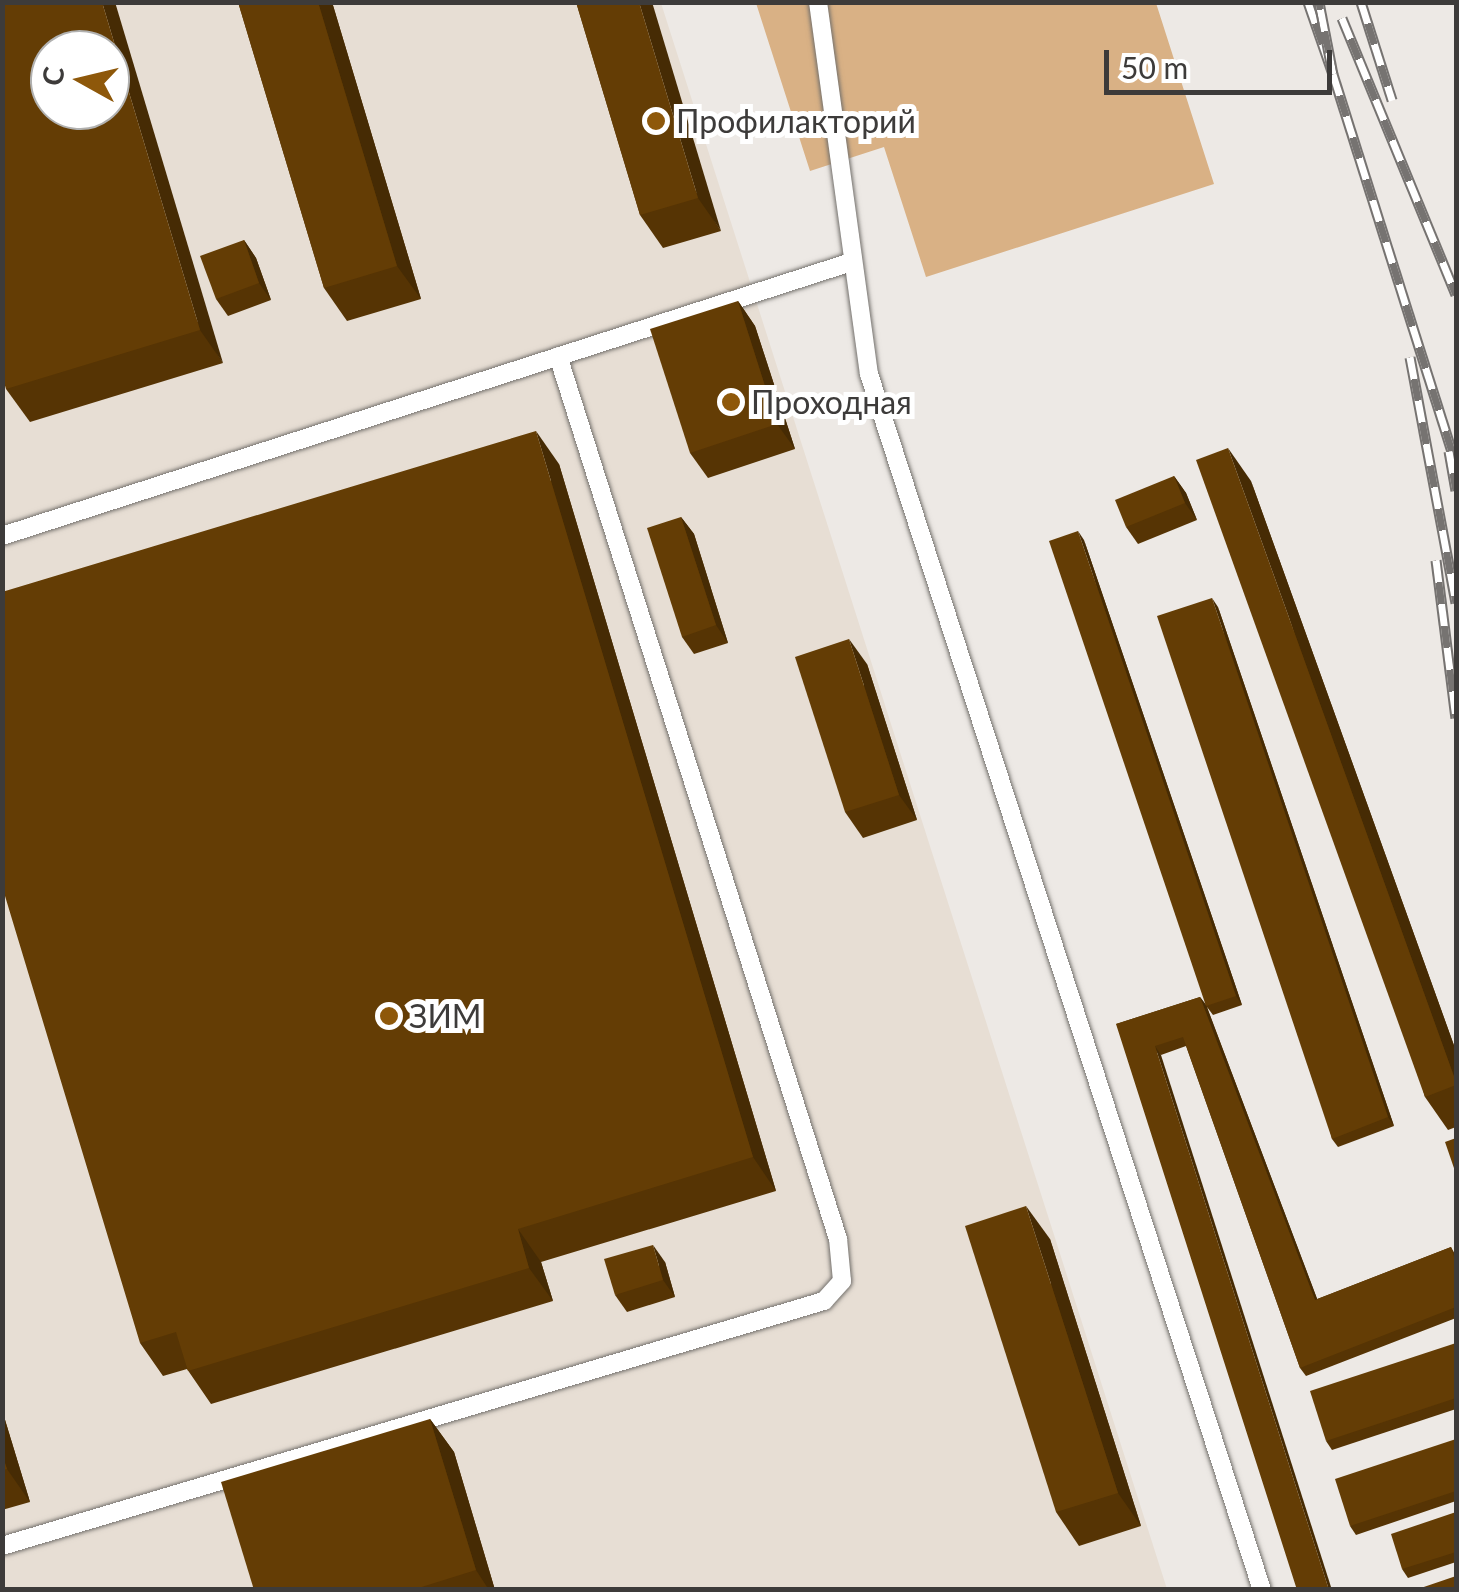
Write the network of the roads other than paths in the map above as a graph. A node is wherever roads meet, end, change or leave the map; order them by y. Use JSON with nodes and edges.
{"nodes":[{"id":1,"x":818,"y":2,"type":"edge"},
{"id":2,"x":848,"y":262,"type":"junction"},
{"id":3,"x":558,"y":356,"type":"junction"},
{"id":4,"x":2,"y":536,"type":"edge"},
{"id":5,"x":2,"y":1546,"type":"edge"},
{"id":6,"x":1262,"y":1590,"type":"edge"}],
"edges":[{"from":1,"to":2,"type":"lane"},
{"from":2,"to":3,"type":"lane"},
{"from":2,"to":6,"type":"lane"},
{"from":3,"to":4,"type":"lane"},
{"from":3,"to":5,"type":"lane"}]}
